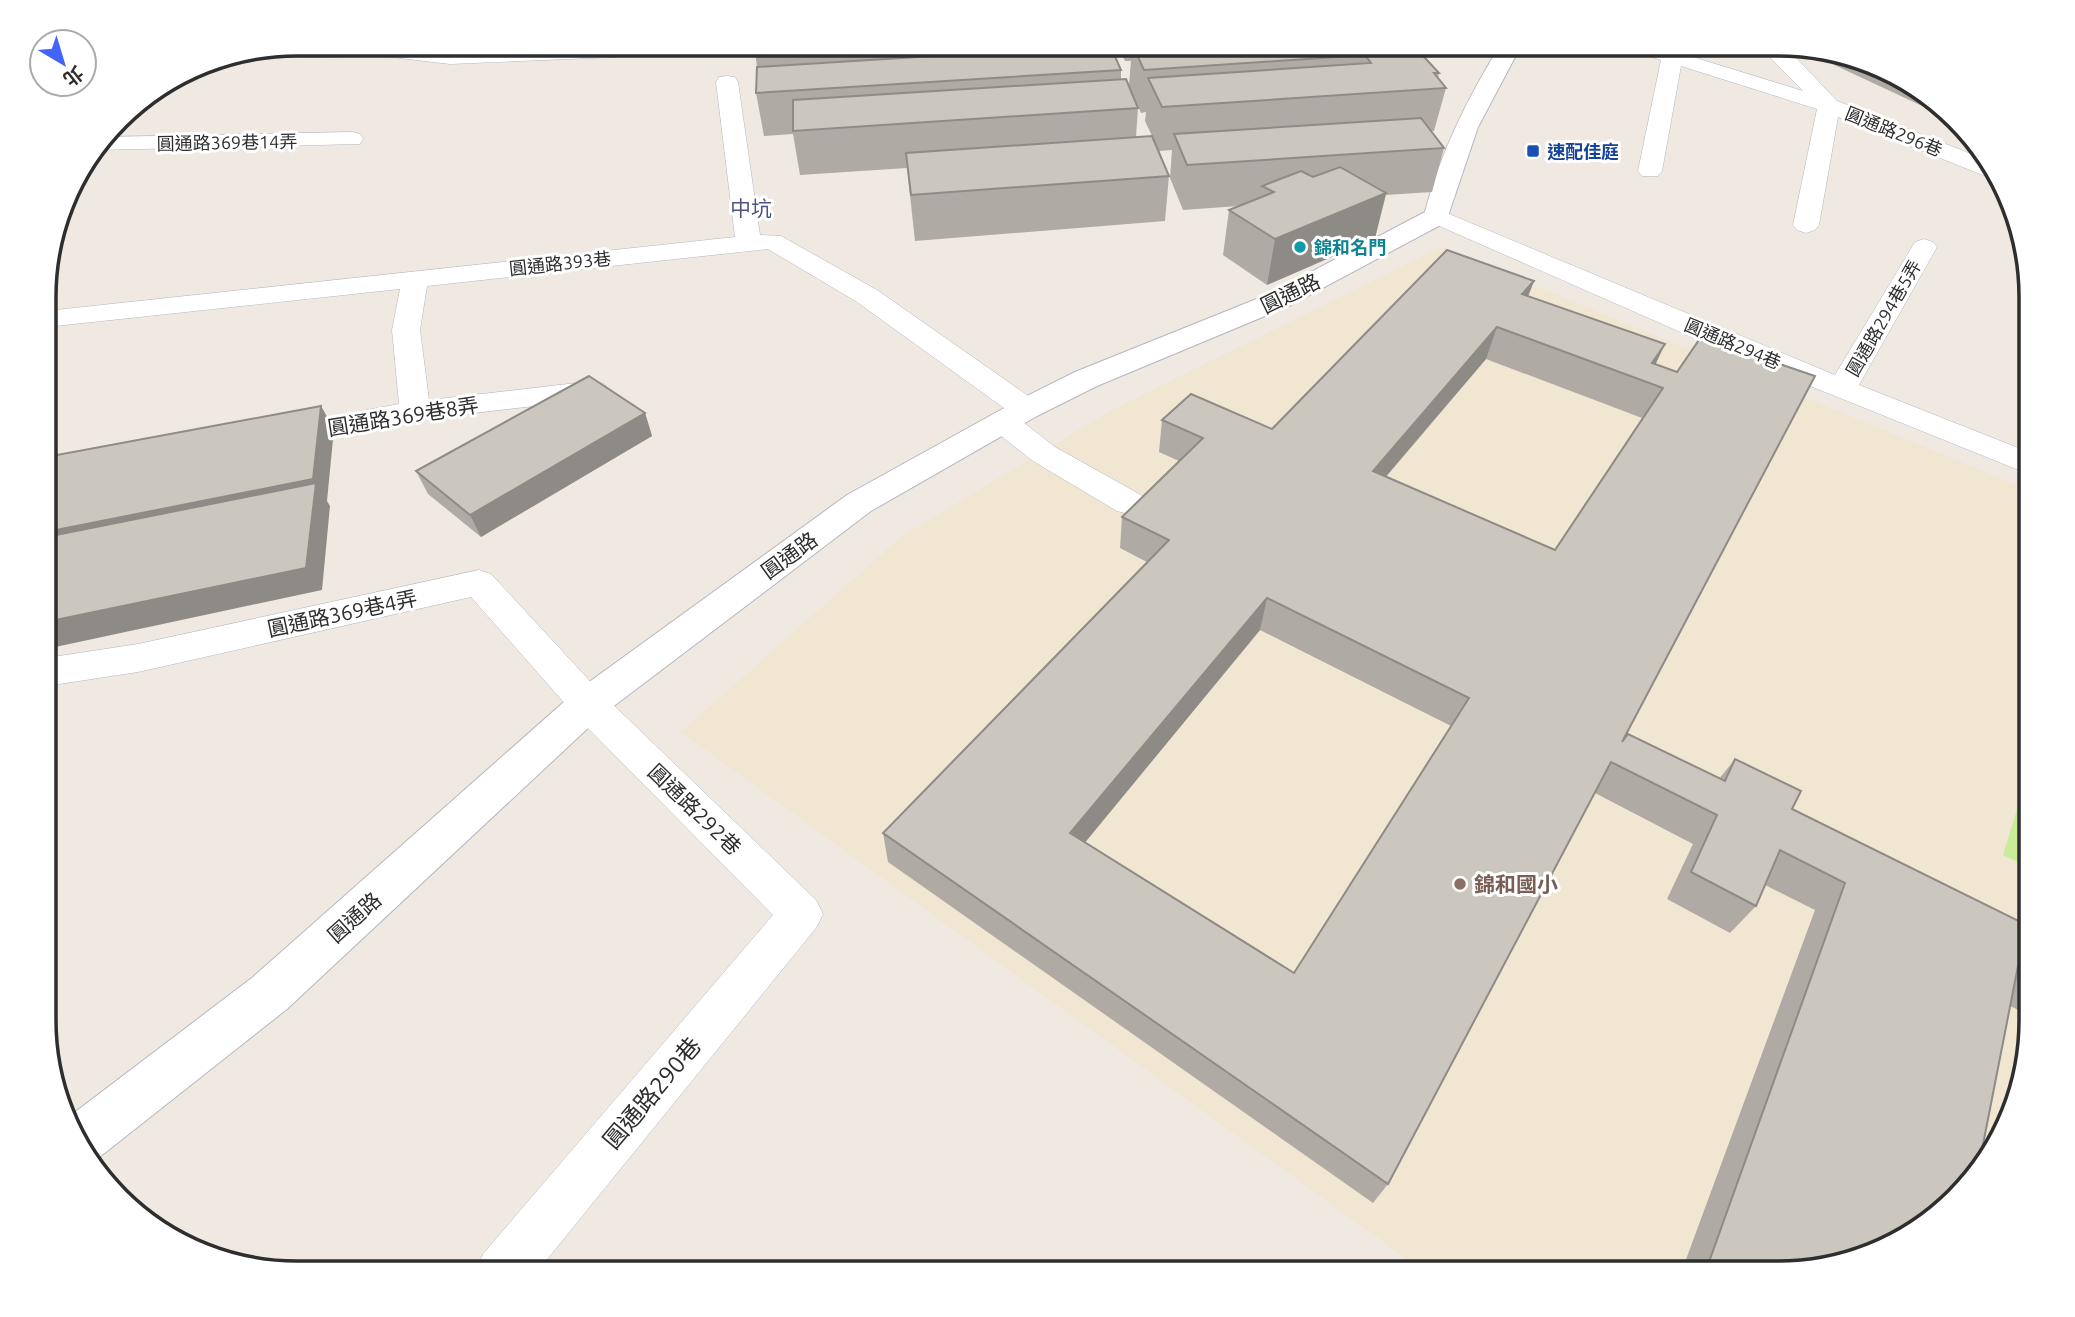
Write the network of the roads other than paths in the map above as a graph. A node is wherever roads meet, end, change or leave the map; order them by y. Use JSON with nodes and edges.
{"nodes":[{"id":1,"x":1504,"y":56,"type":"edge"},
{"id":2,"x":1669,"y":56,"type":"edge"},
{"id":3,"x":1783,"y":56,"type":"edge"},
{"id":4,"x":441,"y":57,"type":"edge"},
{"id":5,"x":517,"y":57,"type":"edge"},
{"id":6,"x":1672,"y":57,"type":"junction"},
{"id":7,"x":727,"y":82,"type":"dead end"},
{"id":8,"x":1829,"y":106,"type":"junction"},
{"id":9,"x":352,"y":139,"type":"dead end"},
{"id":10,"x":112,"y":144,"type":"edge"},
{"id":11,"x":1980,"y":166,"type":"edge"},
{"id":12,"x":1650,"y":171,"type":"dead end"},
{"id":13,"x":1437,"y":216,"type":"junction"},
{"id":14,"x":1806,"y":225,"type":"dead end"},
{"id":15,"x":748,"y":243,"type":"junction"},
{"id":16,"x":1924,"y":247,"type":"dead end"},
{"id":17,"x":415,"y":278,"type":"junction"},
{"id":18,"x":56,"y":318,"type":"edge"},
{"id":19,"x":1843,"y":389,"type":"junction"},
{"id":20,"x":594,"y":390,"type":"edge"},
{"id":21,"x":415,"y":411,"type":"junction"},
{"id":22,"x":1014,"y":415,"type":"junction"},
{"id":23,"x":254,"y":440,"type":"edge"},
{"id":24,"x":2018,"y":461,"type":"edge"},
{"id":25,"x":1129,"y":503,"type":"dead end"},
{"id":26,"x":56,"y":670,"type":"edge"},
{"id":27,"x":588,"y":704,"type":"junction"},
{"id":28,"x":802,"y":914,"type":"joint"},
{"id":29,"x":86,"y":1136,"type":"edge"},
{"id":30,"x":512,"y":1261,"type":"edge"}],
"edges":[{"from":1,"to":13,"type":"street"},
{"from":2,"to":6,"type":"lane","name":"圓通路296巷"},
{"from":3,"to":8,"type":"lane","name":"圓通路296巷"},
{"from":4,"to":5,"type":"lane"},
{"from":6,"to":8,"type":"lane","name":"圓通路296巷"},
{"from":6,"to":12,"type":"lane"},
{"from":7,"to":15,"type":"lane"},
{"from":8,"to":11,"type":"lane","name":"圓通路296巷"},
{"from":8,"to":14,"type":"lane"},
{"from":9,"to":10,"type":"lane","name":"圓通路369巷14弄"},
{"from":13,"to":19,"type":"lane","name":"圓通路294巷"},
{"from":13,"to":22,"type":"street","name":"圓通路"},
{"from":15,"to":17,"type":"lane","name":"圓通路393巷"},
{"from":15,"to":22,"type":"lane","name":"圓通路393巷"},
{"from":16,"to":19,"type":"lane","name":"圓通路294巷5弄"},
{"from":17,"to":18,"type":"lane","name":"圓通路393巷"},
{"from":17,"to":21,"type":"lane"},
{"from":19,"to":24,"type":"lane","name":"圓通路294巷"},
{"from":20,"to":21,"type":"lane","name":"圓通路369巷8弄"},
{"from":21,"to":23,"type":"lane","name":"圓通路369巷8弄"},
{"from":22,"to":25,"type":"lane"},
{"from":22,"to":27,"type":"street","name":"圓通路"},
{"from":26,"to":27,"type":"lane","name":"圓通路369巷4弄"},
{"from":27,"to":28,"type":"lane","name":"圓通路292巷"},
{"from":27,"to":29,"type":"street","name":"圓通路"},
{"from":28,"to":30,"type":"lane","name":"圓通路290巷"}]}
